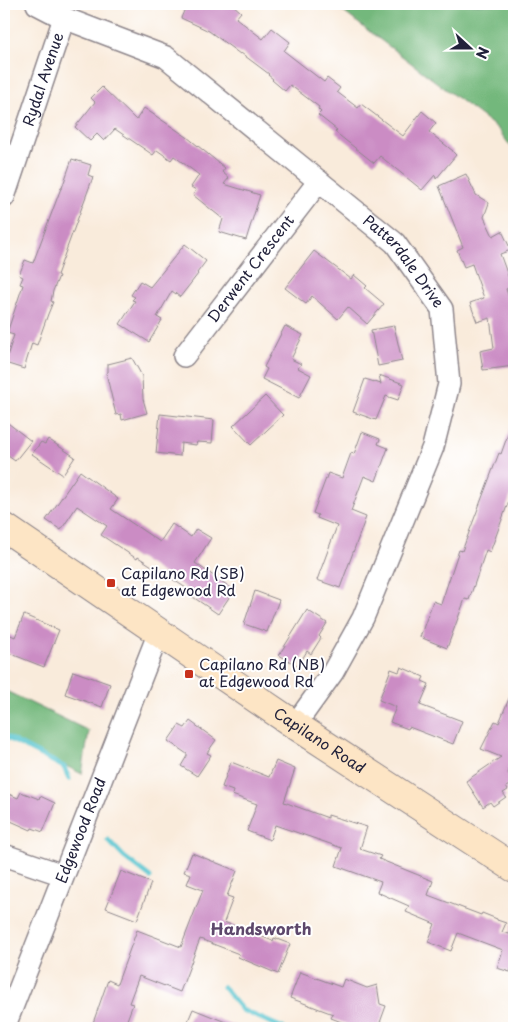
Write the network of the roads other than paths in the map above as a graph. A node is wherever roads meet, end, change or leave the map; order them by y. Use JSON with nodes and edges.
{"nodes":[{"id":1,"x":37,"y":4,"type":"edge"},
{"id":2,"x":64,"y":18,"type":"junction"},
{"id":3,"x":319,"y":181,"type":"junction"},
{"id":4,"x":4,"y":197,"type":"edge"},
{"id":5,"x":184,"y":356,"type":"dead end"},
{"id":6,"x":4,"y":527,"type":"edge"},
{"id":7,"x":159,"y":632,"type":"junction"},
{"id":8,"x":295,"y":725,"type":"junction"},
{"id":9,"x":4,"y":855,"type":"edge"},
{"id":10,"x":514,"y":868,"type":"edge"},
{"id":11,"x":63,"y":876,"type":"junction"},
{"id":12,"x":4,"y":1028,"type":"edge"}],
"edges":[{"from":1,"to":2,"type":"street","name":"Patterdale Drive"},
{"from":2,"to":3,"type":"street","name":"Patterdale Drive"},
{"from":2,"to":4,"type":"street","name":"Rydal Avenue"},
{"from":3,"to":5,"type":"street","name":"Derwent Crescent"},
{"from":3,"to":8,"type":"street","name":"Patterdale Drive"},
{"from":6,"to":7,"type":"main road","name":"Capilano Road"},
{"from":7,"to":8,"type":"main road","name":"Capilano Road"},
{"from":7,"to":11,"type":"street","name":"Edgewood Road"},
{"from":8,"to":10,"type":"main road","name":"Capilano Road"},
{"from":9,"to":11,"type":"street"},
{"from":11,"to":12,"type":"street","name":"Edgewood Road"}]}
